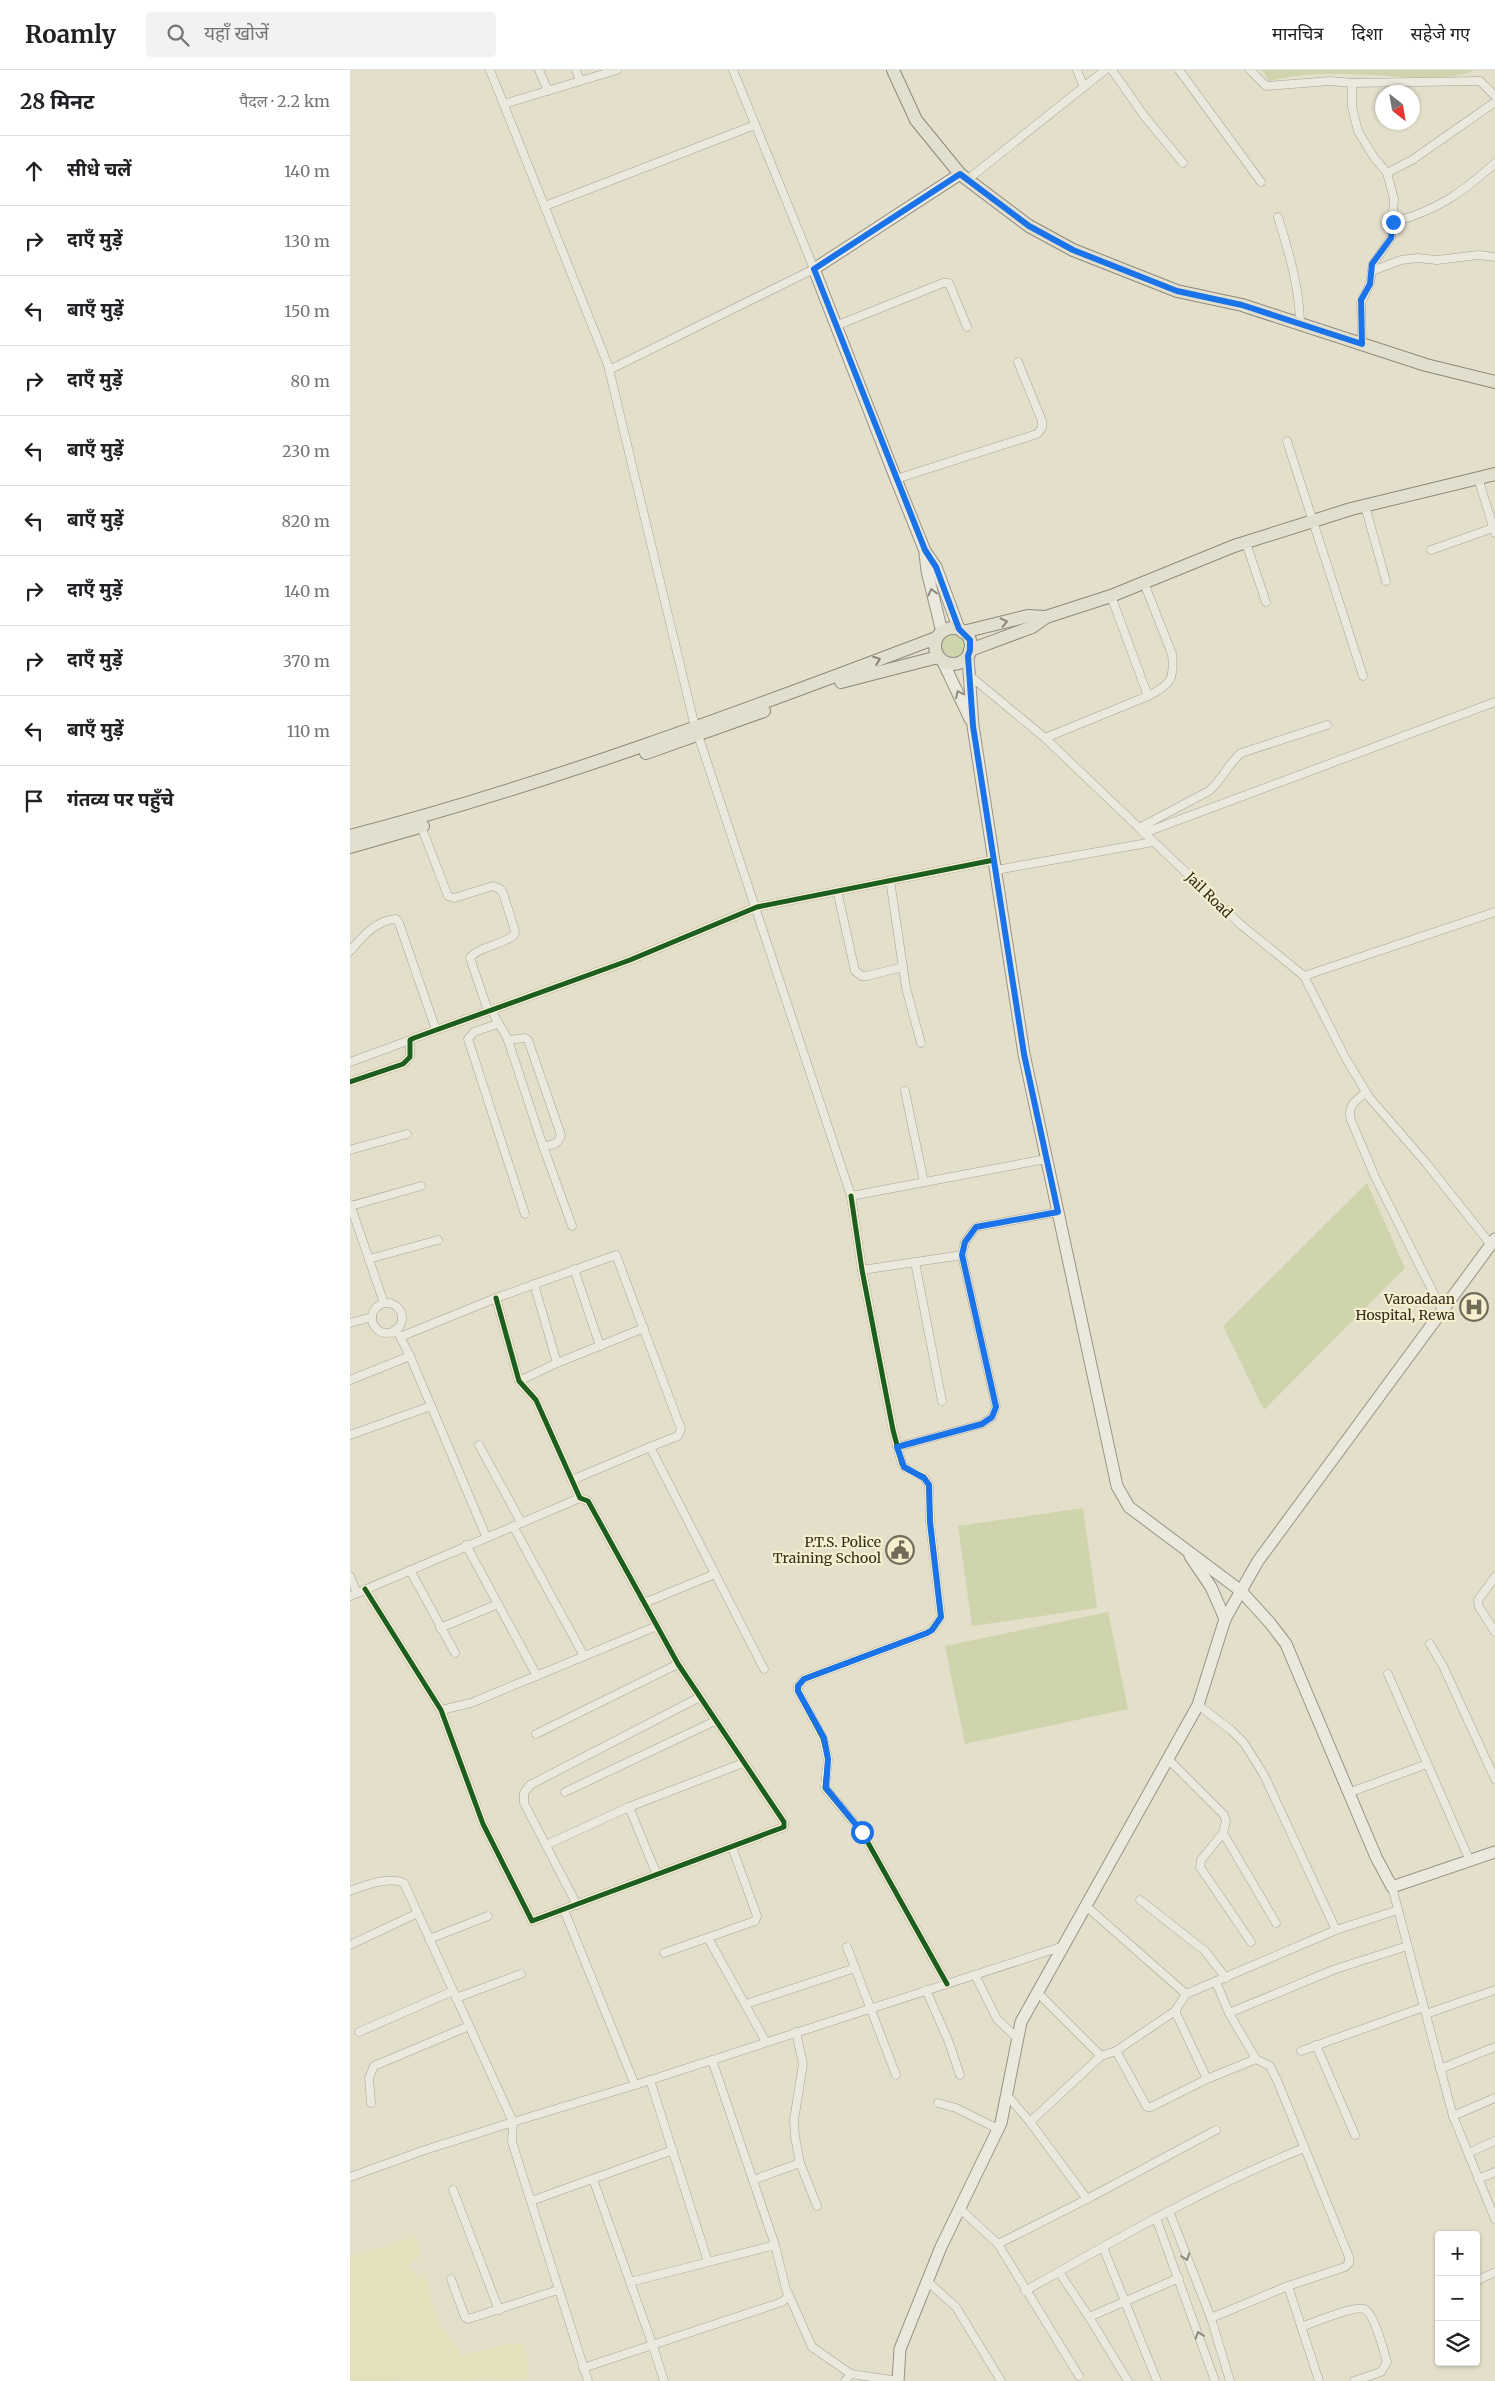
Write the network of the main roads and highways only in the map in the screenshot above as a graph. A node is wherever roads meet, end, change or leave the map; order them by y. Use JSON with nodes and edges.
{"nodes":[{"id":1,"x":893,"y":70,"type":"edge"},
{"id":2,"x":964,"y":177,"type":"junction"},
{"id":3,"x":1495,"y":382,"type":"edge"},
{"id":4,"x":1495,"y":474,"type":"edge"},
{"id":5,"x":925,"y":550,"type":"junction"},
{"id":6,"x":1046,"y":618,"type":"junction"},
{"id":7,"x":961,"y":630,"type":"junction"},
{"id":8,"x":939,"y":635,"type":"junction"},
{"id":9,"x":969,"y":653,"type":"junction"},
{"id":10,"x":941,"y":660,"type":"junction"},
{"id":11,"x":973,"y":726,"type":"junction"},
{"id":12,"x":696,"y":731,"type":"junction"},
{"id":13,"x":350,"y":836,"type":"edge"},
{"id":14,"x":350,"y":847,"type":"edge"},
{"id":15,"x":1493,"y":1242,"type":"edge"},
{"id":16,"x":1187,"y":1552,"type":"junction"},
{"id":17,"x":1241,"y":1591,"type":"junction"},
{"id":18,"x":1225,"y":1619,"type":"junction"},
{"id":19,"x":1495,"y":1852,"type":"edge"},
{"id":20,"x":898,"y":2381,"type":"edge"}],
"edges":[{"from":1,"to":2,"type":"main road"},
{"from":2,"to":3,"type":"main road"},
{"from":2,"to":5,"type":"main road"},
{"from":4,"to":6,"type":"main road"},
{"from":5,"to":7,"type":"main road"},
{"from":8,"to":5,"type":"main road","one_way":true},
{"from":7,"to":6,"type":"main road","one_way":true},
{"from":6,"to":9,"type":"main road"},
{"from":7,"to":8,"type":"main road"},
{"from":7,"to":9,"type":"main road"},
{"from":8,"to":10,"type":"main road"},
{"from":12,"to":8,"type":"main road","one_way":true},
{"from":9,"to":10,"type":"main road"},
{"from":9,"to":11,"type":"main road"},
{"from":11,"to":10,"type":"main road","one_way":true},
{"from":10,"to":12,"type":"main road"},
{"from":11,"to":16,"type":"main road"},
{"from":12,"to":13,"type":"main road"},
{"from":12,"to":14,"type":"main road"},
{"from":15,"to":17,"type":"main road"},
{"from":16,"to":17,"type":"main road"},
{"from":16,"to":18,"type":"main road"},
{"from":17,"to":18,"type":"main road"},
{"from":17,"to":19,"type":"main road"},
{"from":18,"to":20,"type":"main road"}]}
